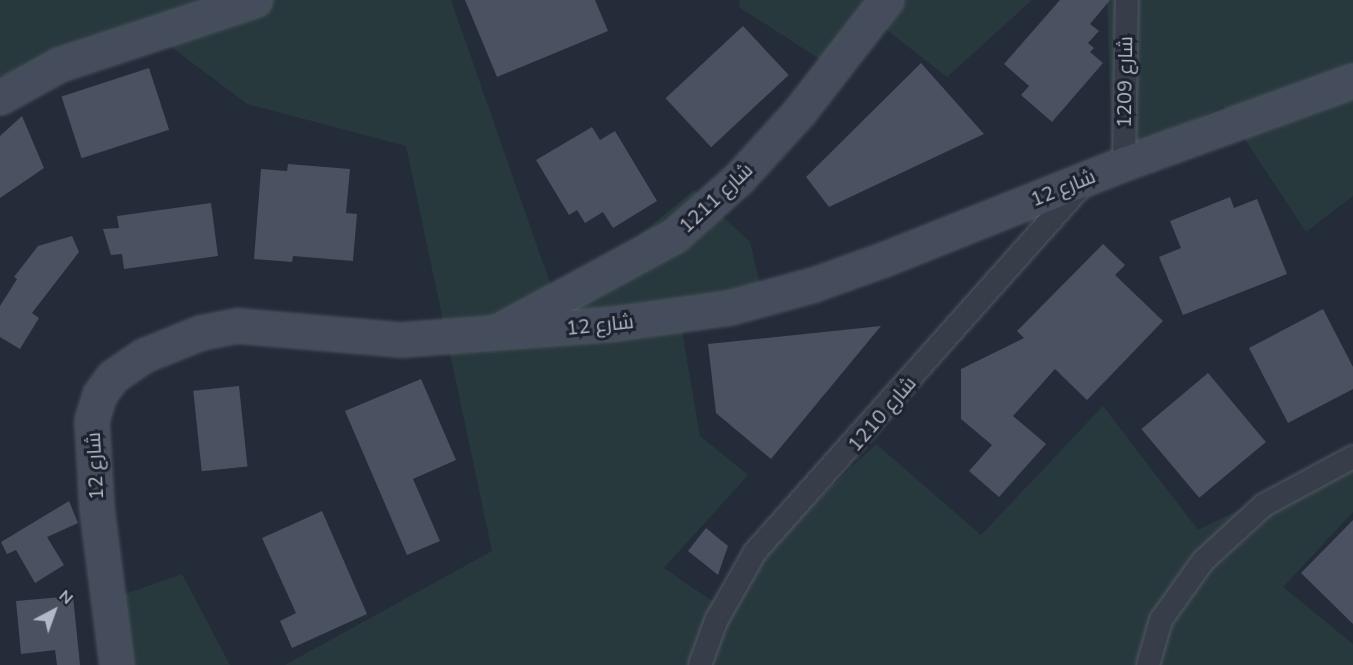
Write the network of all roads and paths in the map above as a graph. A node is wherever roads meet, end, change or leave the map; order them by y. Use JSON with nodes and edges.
{"nodes":[{"id":1,"x":256,"y":0,"type":"edge"},
{"id":2,"x":887,"y":0,"type":"edge"},
{"id":3,"x":1127,"y":0,"type":"edge"},
{"id":4,"x":1353,"y":81,"type":"edge"},
{"id":5,"x":0,"y":98,"type":"edge"},
{"id":6,"x":1124,"y":164,"type":"junction"},
{"id":7,"x":1088,"y":178,"type":"junction"},
{"id":8,"x":493,"y":335,"type":"junction"},
{"id":9,"x":1353,"y":457,"type":"edge"},
{"id":10,"x":117,"y":665,"type":"edge"},
{"id":11,"x":700,"y":665,"type":"edge"},
{"id":12,"x":1148,"y":665,"type":"edge"}],
"edges":[{"from":1,"to":5,"type":"main road"},
{"from":2,"to":8,"type":"main road","name":"شارع 1211"},
{"from":3,"to":6,"type":"street","name":"شارع 1209"},
{"from":4,"to":6,"type":"main road","name":"شارع 12"},
{"from":6,"to":7,"type":"main road","name":"شارع 12"},
{"from":7,"to":8,"type":"main road","name":"شارع 12"},
{"from":7,"to":11,"type":"street","name":"شارع 1210"},
{"from":8,"to":10,"type":"main road","name":"شارع 12"},
{"from":9,"to":12,"type":"street"}]}
